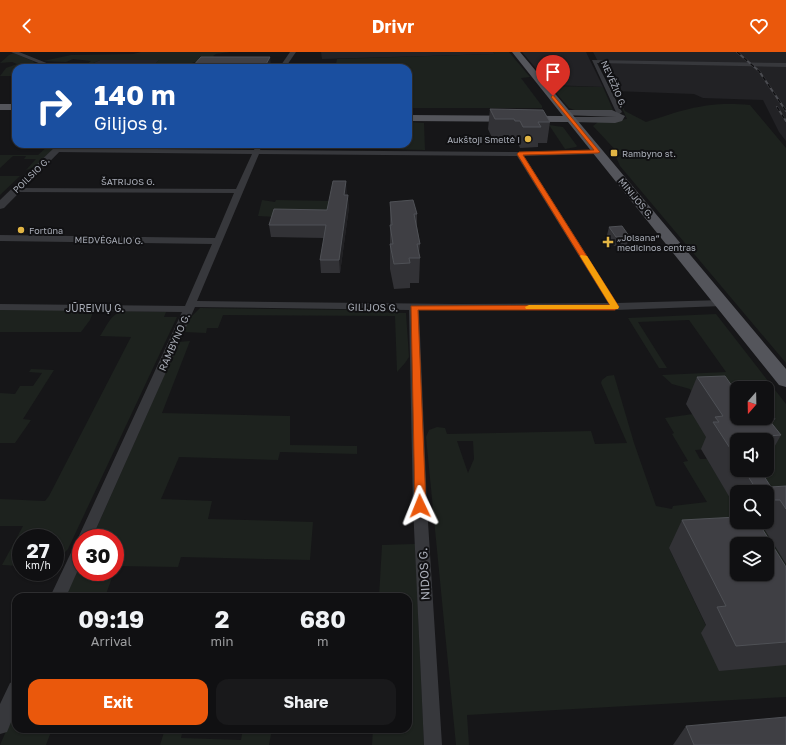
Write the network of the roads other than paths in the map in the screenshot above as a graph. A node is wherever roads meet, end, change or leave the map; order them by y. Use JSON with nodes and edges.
{"nodes":[{"id":1,"x":14,"y":52,"type":"edge"},
{"id":2,"x":293,"y":52,"type":"edge"},
{"id":3,"x":516,"y":52,"type":"edge"},
{"id":4,"x":46,"y":64,"type":"edge"},
{"id":5,"x":285,"y":64,"type":"edge"},
{"id":6,"x":786,"y":65,"type":"edge"},
{"id":7,"x":0,"y":107,"type":"edge"},
{"id":8,"x":12,"y":107,"type":"edge"},
{"id":9,"x":412,"y":111,"type":"edge"},
{"id":10,"x":0,"y":113,"type":"edge"},
{"id":11,"x":12,"y":114,"type":"edge"},
{"id":12,"x":617,"y":114,"type":"joint"},
{"id":13,"x":570,"y":116,"type":"junction"},
{"id":14,"x":412,"y":118,"type":"edge"},
{"id":15,"x":59,"y":148,"type":"edge"},
{"id":16,"x":258,"y":148,"type":"edge"},
{"id":17,"x":295,"y":148,"type":"edge"},
{"id":18,"x":598,"y":152,"type":"junction"},
{"id":19,"x":519,"y":154,"type":"junction"},
{"id":20,"x":16,"y":190,"type":"junction"},
{"id":21,"x":240,"y":191,"type":"junction"},
{"id":22,"x":0,"y":206,"type":"edge"},
{"id":23,"x":0,"y":238,"type":"edge"},
{"id":24,"x":219,"y":241,"type":"junction"},
{"id":25,"x":723,"y":303,"type":"junction"},
{"id":26,"x":190,"y":306,"type":"junction"},
{"id":27,"x":0,"y":307,"type":"edge"},
{"id":28,"x":615,"y":307,"type":"junction"},
{"id":29,"x":414,"y":308,"type":"junction"},
{"id":30,"x":786,"y":381,"type":"edge"},
{"id":31,"x":89,"y":529,"type":"edge"},
{"id":32,"x":72,"y":566,"type":"edge"},
{"id":33,"x":60,"y":593,"type":"edge"},
{"id":34,"x":12,"y":698,"type":"edge"},
{"id":35,"x":0,"y":725,"type":"edge"},
{"id":36,"x":434,"y":745,"type":"edge"}],
"edges":[{"from":1,"to":4,"type":"street"},
{"from":2,"to":5,"type":"street"},
{"from":3,"to":13,"type":"main road","name":"MINIJOS G."},
{"from":6,"to":12,"type":"street","name":"NEVĖŽIO G."},
{"from":7,"to":8,"type":"main road"},
{"from":9,"to":13,"type":"main road"},
{"from":10,"to":11,"type":"main road"},
{"from":12,"to":13,"type":"main road"},
{"from":13,"to":14,"type":"main road"},
{"from":13,"to":18,"type":"main road","name":"MINIJOS G."},
{"from":15,"to":20,"type":"street","name":"POILSIO G."},
{"from":16,"to":21,"type":"street","name":"RAMBYNO G."},
{"from":17,"to":19,"type":"street"},
{"from":18,"to":19,"type":"street"},
{"from":18,"to":25,"type":"main road","name":"MINIJOS G."},
{"from":19,"to":28,"type":"street"},
{"from":20,"to":21,"type":"street","name":"ŠATRIJOS G."},
{"from":20,"to":22,"type":"street","name":"POILSIO G."},
{"from":21,"to":24,"type":"street","name":"RAMBYNO G."},
{"from":23,"to":24,"type":"street","name":"MEDVĖGALIO G."},
{"from":24,"to":26,"type":"street","name":"RAMBYNO G."},
{"from":25,"to":28,"type":"street","name":"GILIJOS G."},
{"from":25,"to":30,"type":"main road","name":"MINIJOS G."},
{"from":26,"to":27,"type":"street","name":"JŪREIVIŲ G."},
{"from":26,"to":29,"type":"street","name":"GILIJOS G."},
{"from":26,"to":31,"type":"street","name":"RAMBYNO G."},
{"from":28,"to":29,"type":"street","name":"GILIJOS G."},
{"from":29,"to":36,"type":"street","name":"NIDOS G."},
{"from":32,"to":33,"type":"street"},
{"from":34,"to":35,"type":"street"}]}
